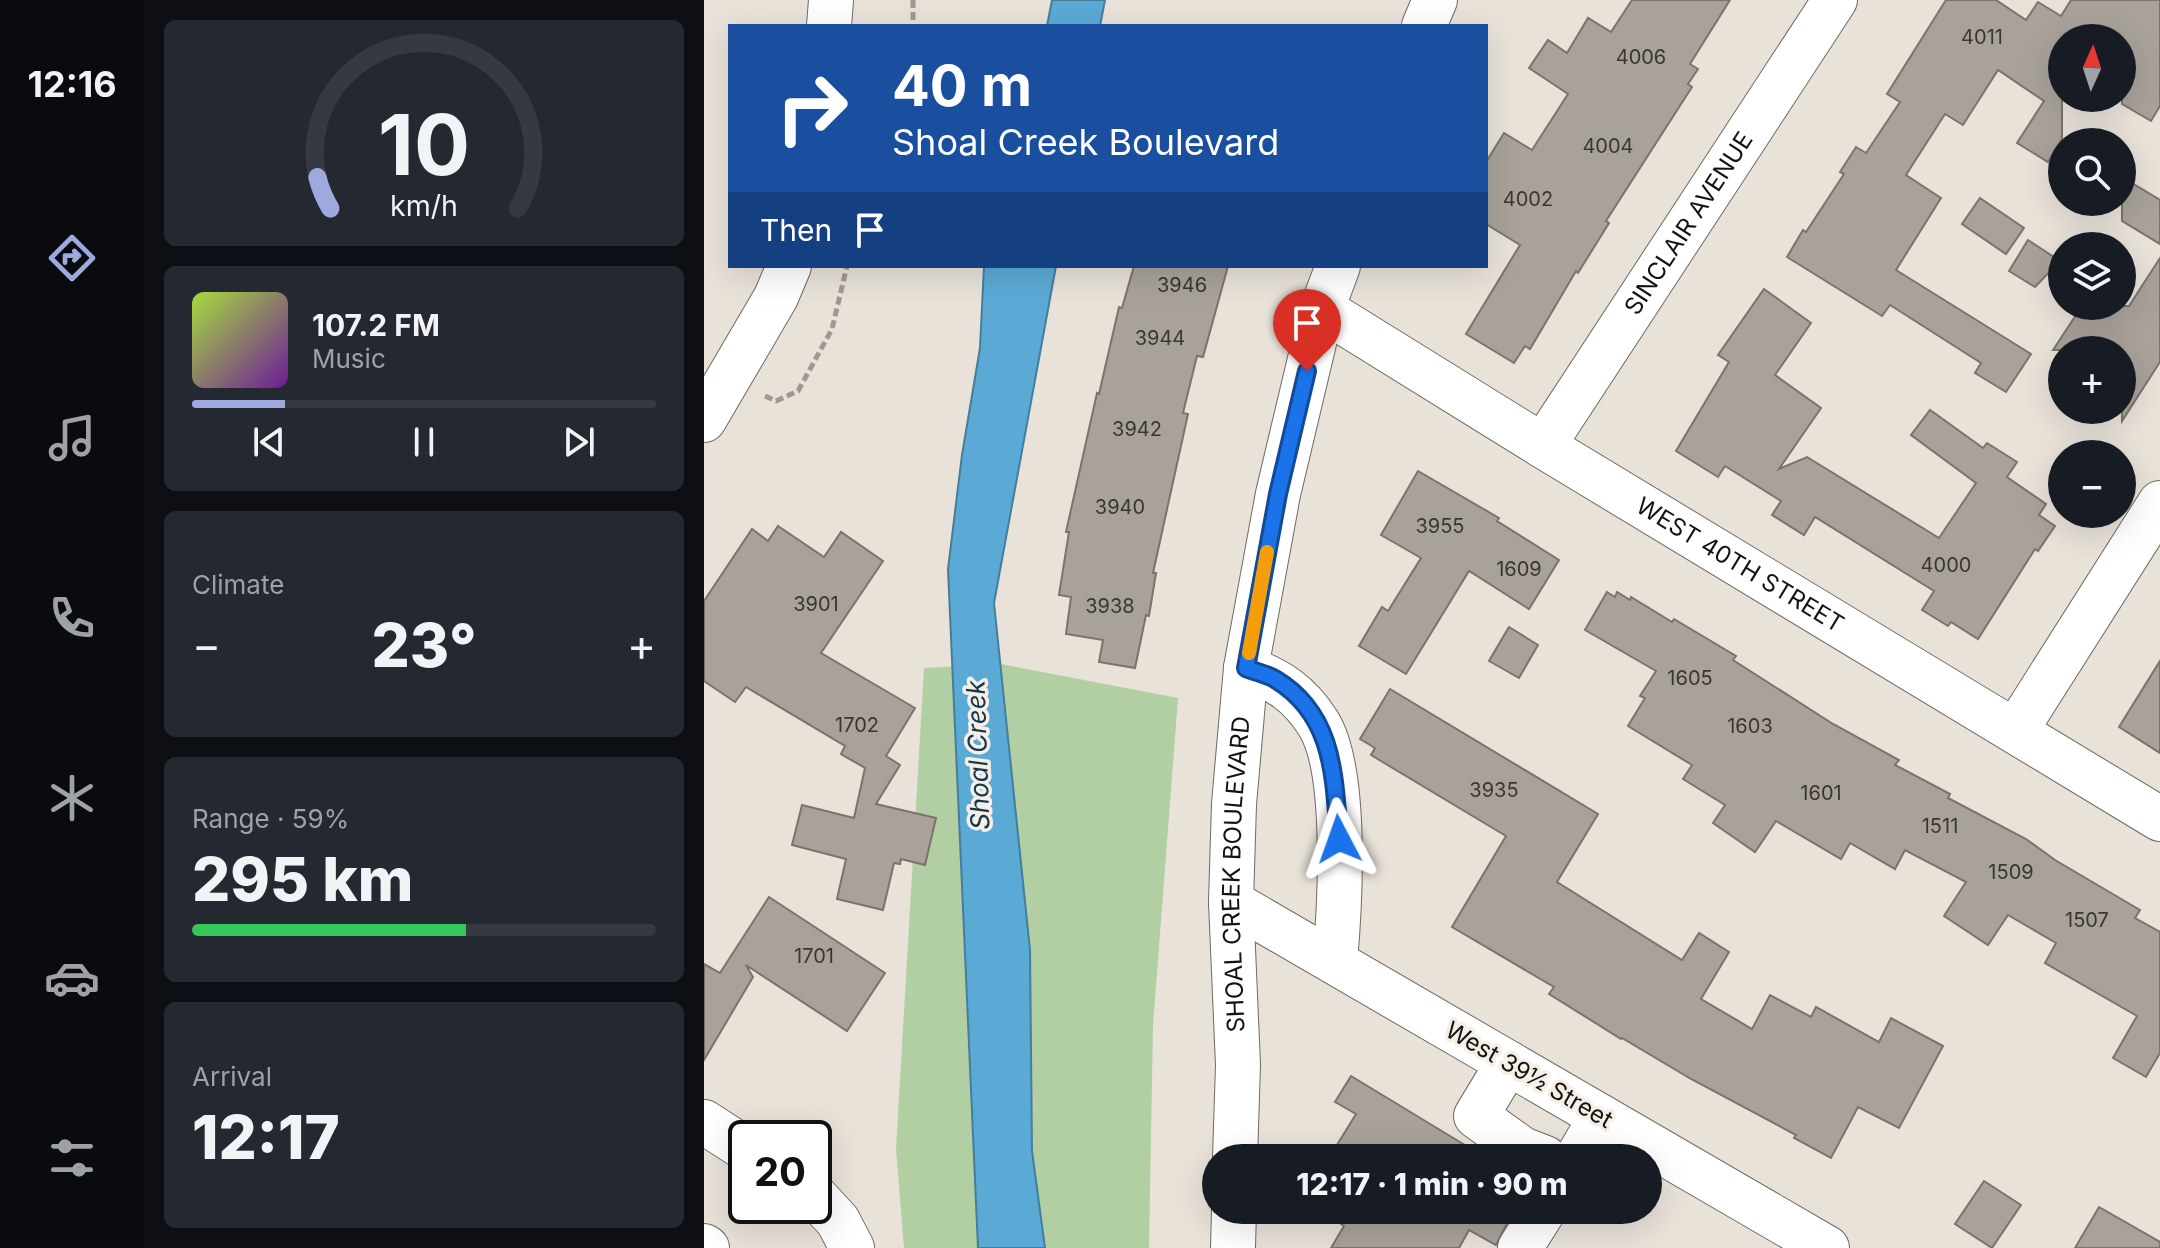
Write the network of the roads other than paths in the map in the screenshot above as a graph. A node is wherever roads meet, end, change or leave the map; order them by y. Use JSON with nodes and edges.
{"nodes":[{"id":1,"x":831,"y":0,"type":"edge"},
{"id":2,"x":1435,"y":0,"type":"edge"},
{"id":3,"x":1835,"y":0,"type":"edge"},
{"id":4,"x":829,"y":24,"type":"edge"},
{"id":5,"x":1425,"y":24,"type":"edge"},
{"id":6,"x":788,"y":268,"type":"edge"},
{"id":7,"x":1337,"y":268,"type":"edge"},
{"id":8,"x":1322,"y":309,"type":"junction"},
{"id":9,"x":704,"y":420,"type":"edge"},
{"id":10,"x":1543,"y":446,"type":"junction"},
{"id":11,"x":2160,"y":503,"type":"edge"},
{"id":12,"x":1246,"y":668,"type":"junction"},
{"id":13,"x":2016,"y":730,"type":"junction"},
{"id":14,"x":2160,"y":819,"type":"edge"},
{"id":15,"x":1231,"y":902,"type":"junction"},
{"id":16,"x":1335,"y":961,"type":"junction"},
{"id":17,"x":1508,"y":1063,"type":"junction"},
{"id":18,"x":1601,"y":1117,"type":"junction"},
{"id":19,"x":704,"y":1122,"type":"edge"},
{"id":20,"x":728,"y":1137,"type":"edge"},
{"id":21,"x":1235,"y":1144,"type":"edge"},
{"id":22,"x":1515,"y":1144,"type":"edge"},
{"id":23,"x":1585,"y":1144,"type":"edge"},
{"id":24,"x":832,"y":1214,"type":"edge"},
{"id":25,"x":1234,"y":1224,"type":"edge"},
{"id":26,"x":1535,"y":1224,"type":"edge"},
{"id":27,"x":852,"y":1248,"type":"edge"},
{"id":28,"x":1233,"y":1248,"type":"edge"},
{"id":29,"x":1520,"y":1248,"type":"edge"},
{"id":30,"x":1827,"y":1248,"type":"edge"}],
"edges":[{"from":1,"to":4,"type":"street"},
{"from":2,"to":5,"type":"street"},
{"from":3,"to":10,"type":"street","name":"SINCLAIR AVENUE"},
{"from":6,"to":9,"type":"street"},
{"from":7,"to":8,"type":"street","name":"SHOAL CREEK BOULEVARD"},
{"from":8,"to":10,"type":"street","name":"WEST 40TH STREET"},
{"from":8,"to":12,"type":"street","name":"SHOAL CREEK BOULEVARD"},
{"from":10,"to":13,"type":"street","name":"WEST 40TH STREET"},
{"from":11,"to":13,"type":"street"},
{"from":12,"to":15,"type":"street","name":"SHOAL CREEK BOULEVARD"},
{"from":12,"to":16,"type":"street"},
{"from":13,"to":14,"type":"street","name":"WEST 40TH STREET"},
{"from":15,"to":16,"type":"street","name":"West 39½ Street"},
{"from":15,"to":21,"type":"street","name":"SHOAL CREEK BOULEVARD"},
{"from":16,"to":17,"type":"street","name":"West 39½ Street"},
{"from":17,"to":18,"type":"street","name":"West 39½ Street"},
{"from":17,"to":22,"type":"street"},
{"from":18,"to":23,"type":"street"},
{"from":18,"to":30,"type":"street","name":"West 39½ Street"},
{"from":19,"to":20,"type":"street"},
{"from":24,"to":27,"type":"street"},
{"from":25,"to":28,"type":"street"},
{"from":26,"to":29,"type":"street"}]}
